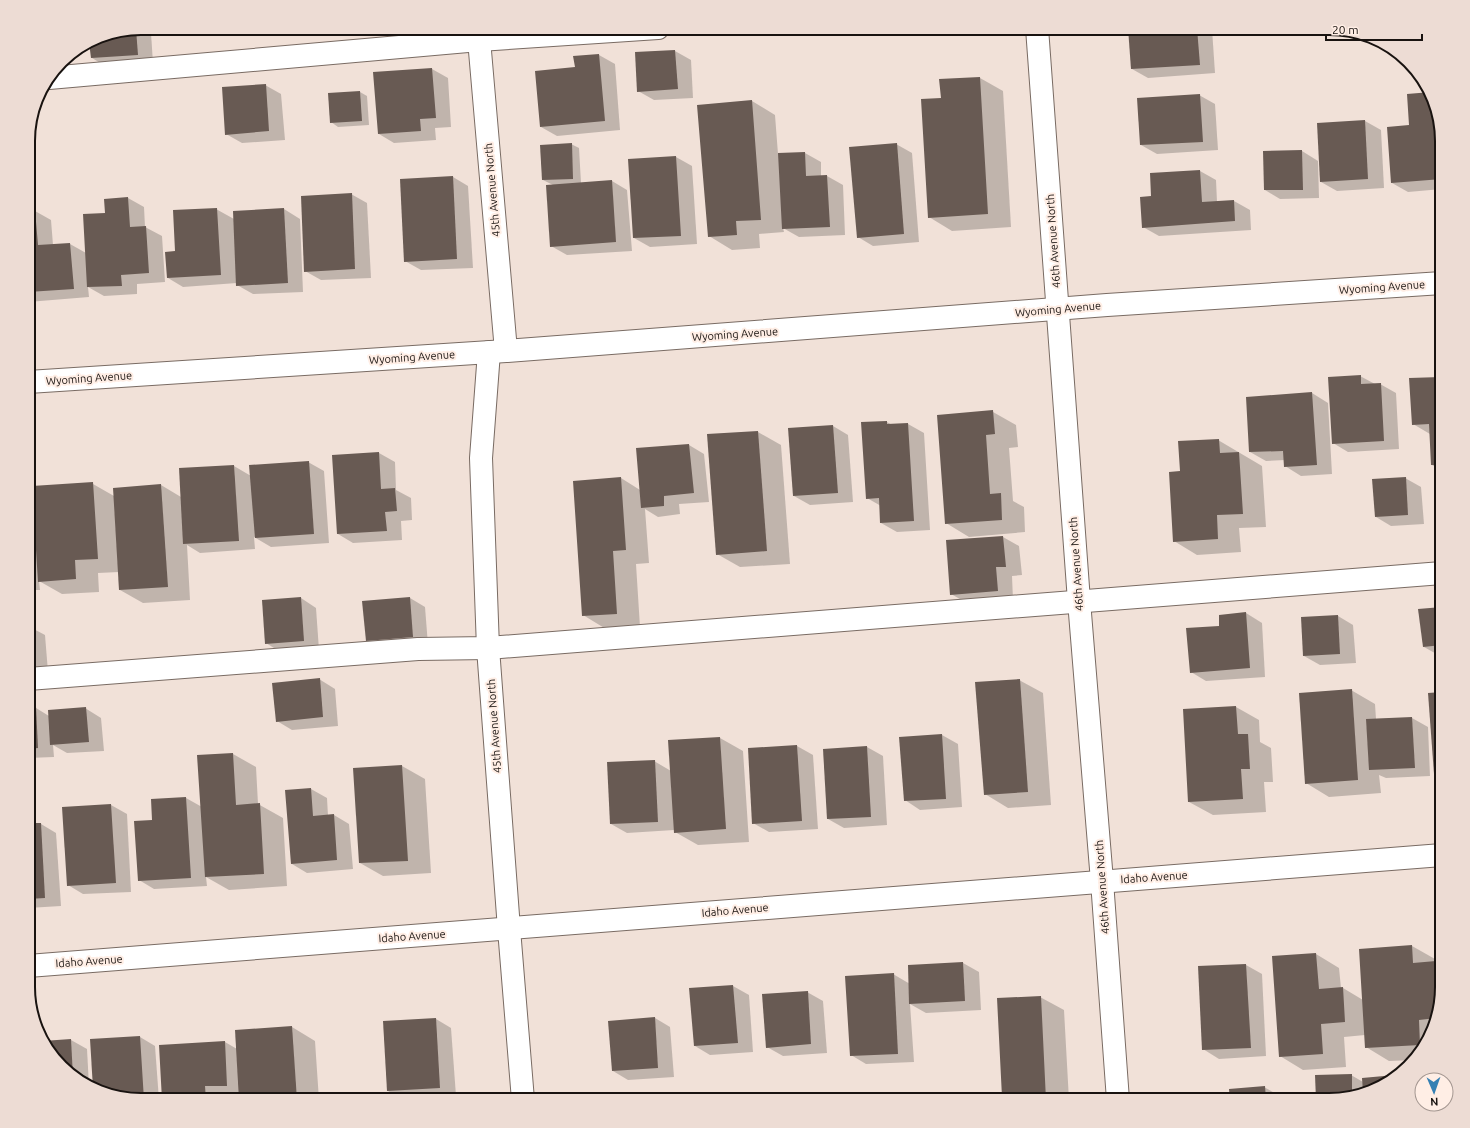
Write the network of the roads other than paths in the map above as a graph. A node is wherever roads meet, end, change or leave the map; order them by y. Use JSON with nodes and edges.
{"nodes":[{"id":1,"x":468,"y":35,"type":"edge"},
{"id":2,"x":478,"y":35,"type":"edge"},
{"id":3,"x":1037,"y":35,"type":"edge"},
{"id":4,"x":56,"y":77,"type":"edge"},
{"id":5,"x":1435,"y":283,"type":"edge"},
{"id":6,"x":1058,"y":309,"type":"junction"},
{"id":7,"x":497,"y":352,"type":"junction"},
{"id":8,"x":35,"y":382,"type":"edge"},
{"id":9,"x":1435,"y":575,"type":"edge"},
{"id":10,"x":1079,"y":601,"type":"junction"},
{"id":11,"x":488,"y":648,"type":"junction"},
{"id":12,"x":35,"y":678,"type":"edge"},
{"id":13,"x":1435,"y":856,"type":"edge"},
{"id":14,"x":1102,"y":881,"type":"junction"},
{"id":15,"x":508,"y":929,"type":"junction"},
{"id":16,"x":35,"y":965,"type":"edge"},
{"id":17,"x":522,"y":1093,"type":"edge"},
{"id":18,"x":1117,"y":1093,"type":"edge"}],
"edges":[{"from":1,"to":4,"type":"street"},
{"from":2,"to":7,"type":"street","name":"45th Avenue North"},
{"from":3,"to":6,"type":"street","name":"46th Avenue North"},
{"from":5,"to":6,"type":"street","name":"Wyoming Avenue"},
{"from":6,"to":7,"type":"street","name":"Wyoming Avenue"},
{"from":6,"to":10,"type":"street","name":"46th Avenue North"},
{"from":7,"to":8,"type":"street","name":"Wyoming Avenue"},
{"from":7,"to":11,"type":"street","name":"45th Avenue North"},
{"from":9,"to":10,"type":"street"},
{"from":10,"to":11,"type":"street"},
{"from":10,"to":14,"type":"street","name":"46th Avenue North"},
{"from":11,"to":12,"type":"street"},
{"from":11,"to":15,"type":"street","name":"45th Avenue North"},
{"from":13,"to":14,"type":"street","name":"Idaho Avenue"},
{"from":14,"to":15,"type":"street","name":"Idaho Avenue"},
{"from":14,"to":18,"type":"street","name":"46th Avenue North"},
{"from":15,"to":16,"type":"street","name":"Idaho Avenue"},
{"from":15,"to":17,"type":"street","name":"45th Avenue North"}]}
